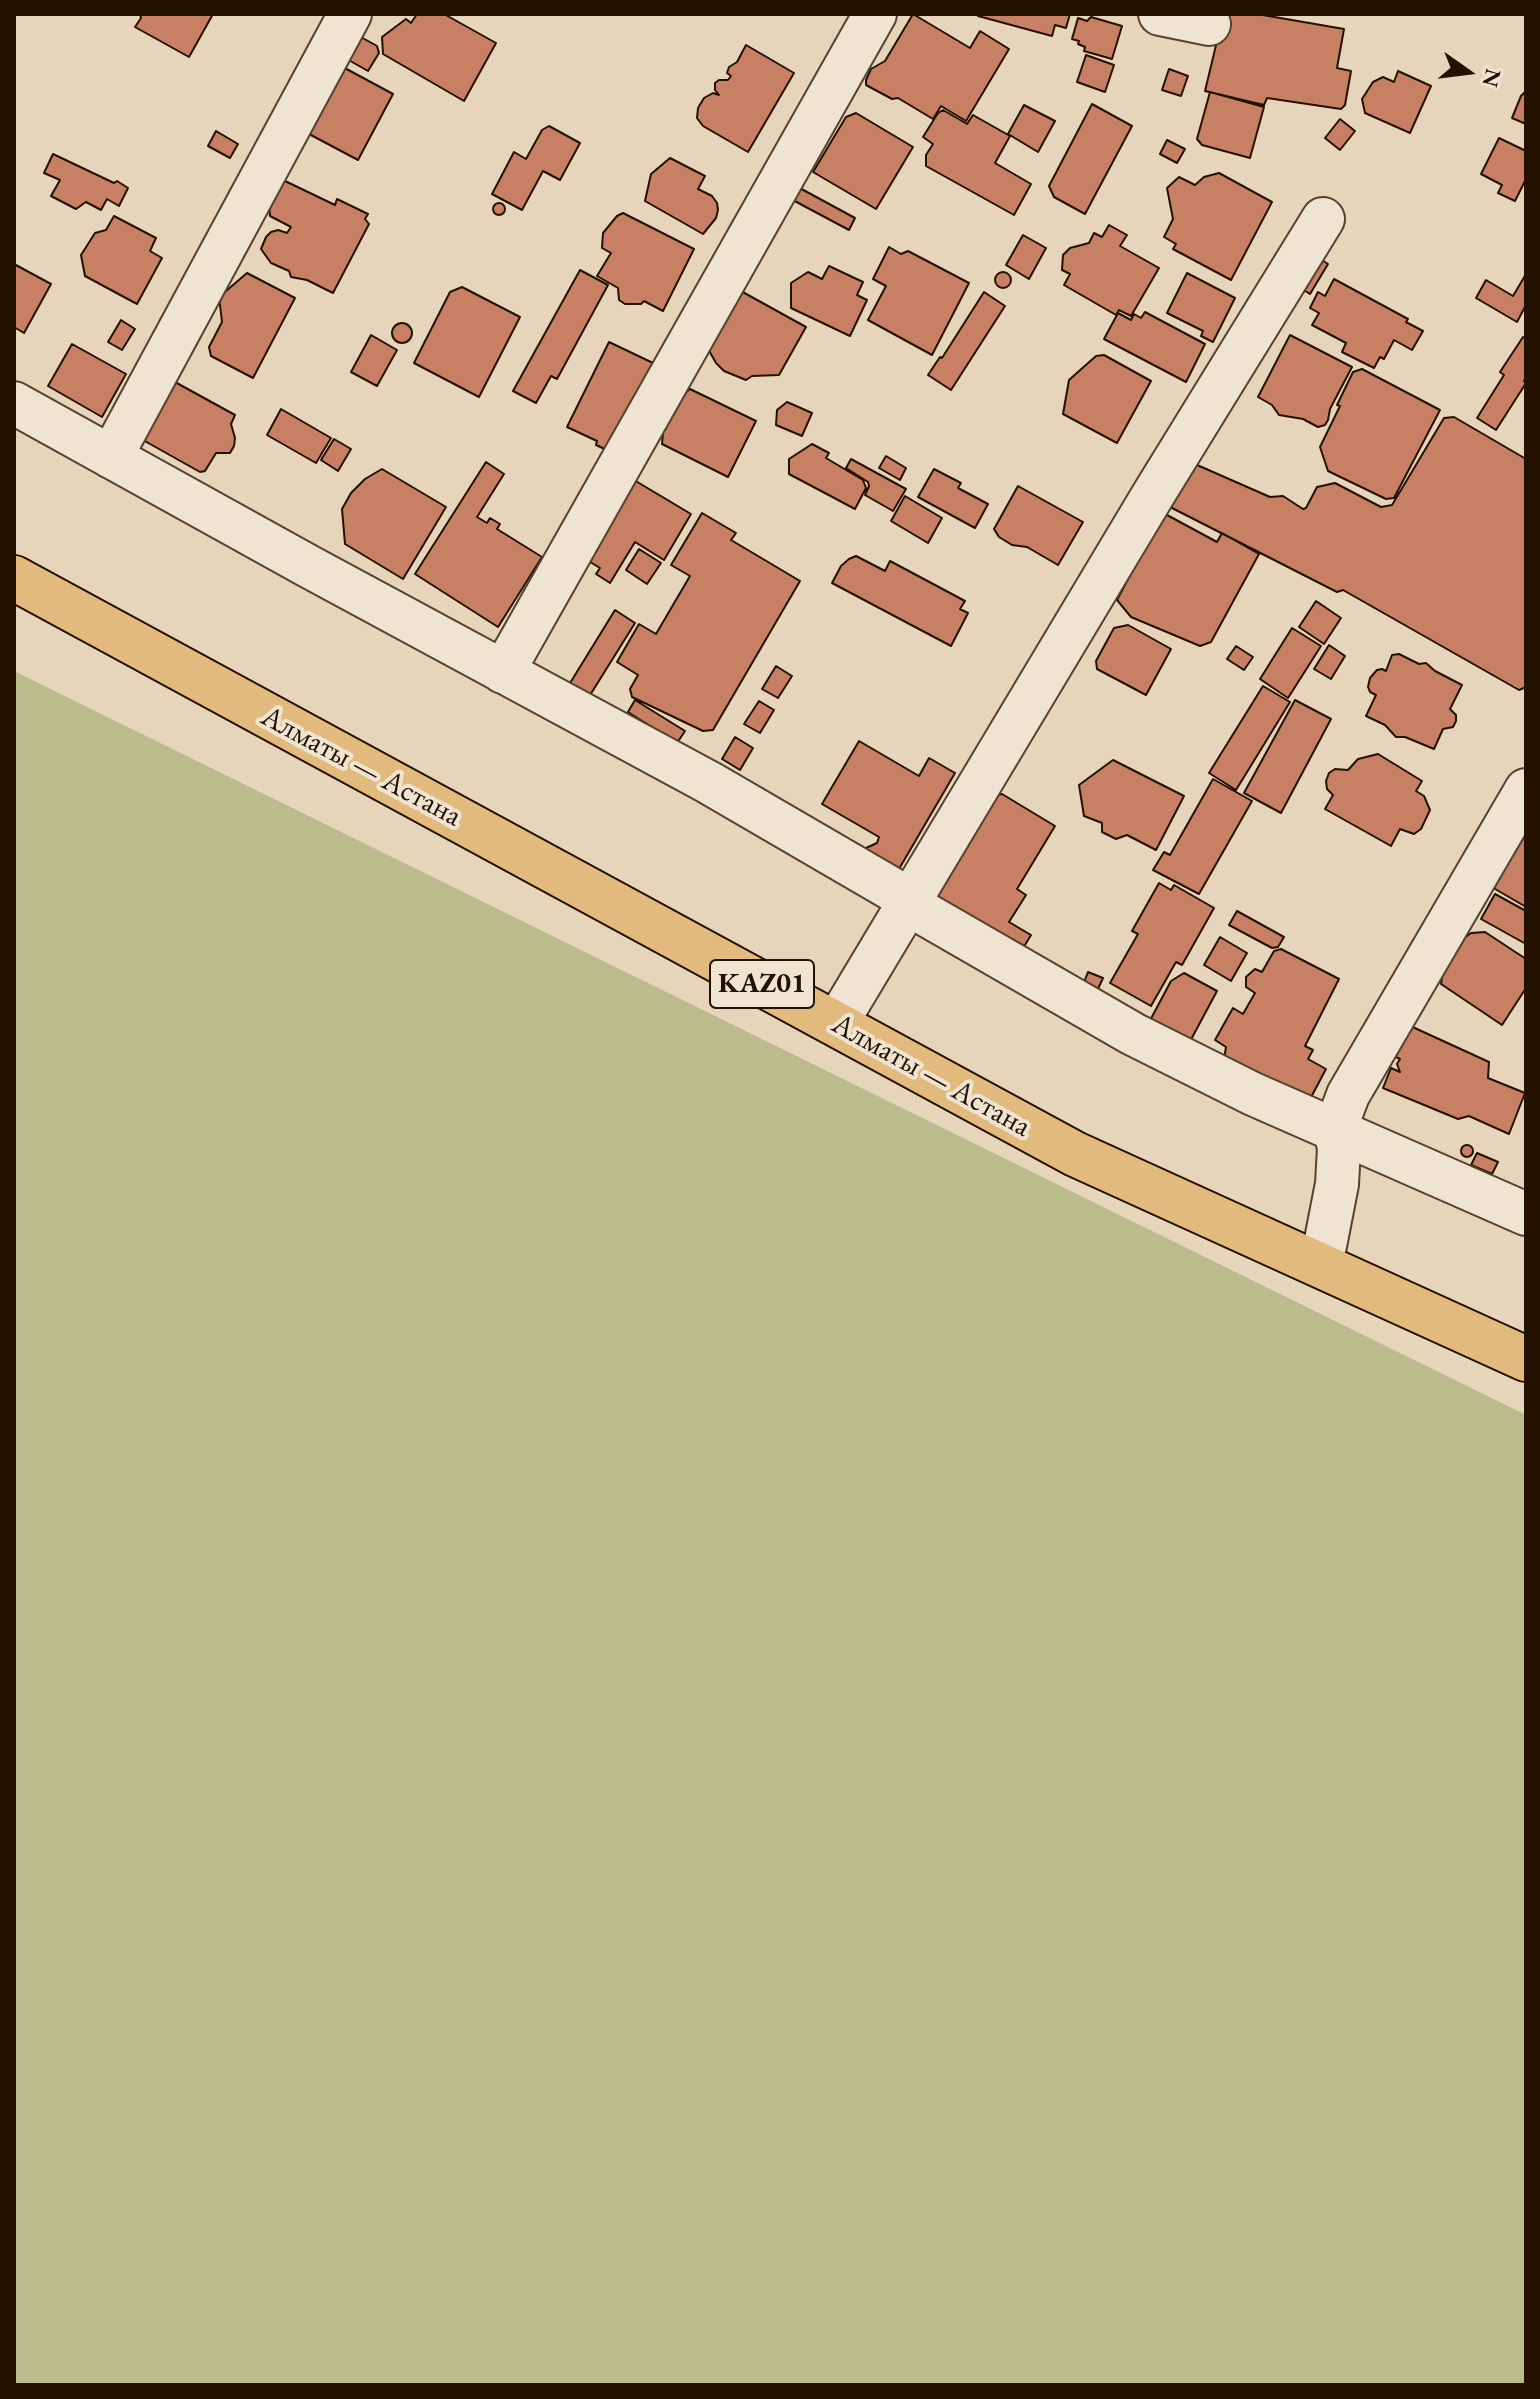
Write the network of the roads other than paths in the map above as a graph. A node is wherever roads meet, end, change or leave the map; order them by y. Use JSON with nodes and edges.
{"nodes":[{"id":1,"x":350,"y":14,"type":"edge"},
{"id":2,"x":875,"y":14,"type":"edge"},
{"id":3,"x":1160,"y":14,"type":"edge"},
{"id":4,"x":1209,"y":24,"type":"dead end"},
{"id":5,"x":1323,"y":219,"type":"dead end"},
{"id":6,"x":14,"y":403,"type":"edge"},
{"id":7,"x":111,"y":457,"type":"junction"},
{"id":8,"x":14,"y":578,"type":"edge"},
{"id":9,"x":503,"y":672,"type":"junction"},
{"id":10,"x":1526,"y":790,"type":"edge"},
{"id":11,"x":909,"y":899,"type":"junction"},
{"id":12,"x":836,"y":1024,"type":"junction"},
{"id":13,"x":1335,"y":1130,"type":"junction"},
{"id":14,"x":1526,"y":1214,"type":"edge"},
{"id":15,"x":1321,"y":1266,"type":"junction"},
{"id":16,"x":1526,"y":1359,"type":"edge"}],
"edges":[{"from":1,"to":7,"type":"street"},
{"from":2,"to":9,"type":"street"},
{"from":3,"to":4,"type":"street"},
{"from":5,"to":11,"type":"street"},
{"from":6,"to":7,"type":"street"},
{"from":7,"to":9,"type":"street"},
{"from":8,"to":12,"type":"highway","name":"Алматы — Астана","number":"KАZ01"},
{"from":9,"to":11,"type":"street"},
{"from":10,"to":13,"type":"street"},
{"from":11,"to":12,"type":"street"},
{"from":11,"to":13,"type":"street"},
{"from":12,"to":15,"type":"highway","name":"Алматы — Астана","number":"KАZ01"},
{"from":13,"to":14,"type":"street"},
{"from":13,"to":15,"type":"street"},
{"from":15,"to":16,"type":"highway","name":"Алматы — Астана","number":"KАZ01"}]}
